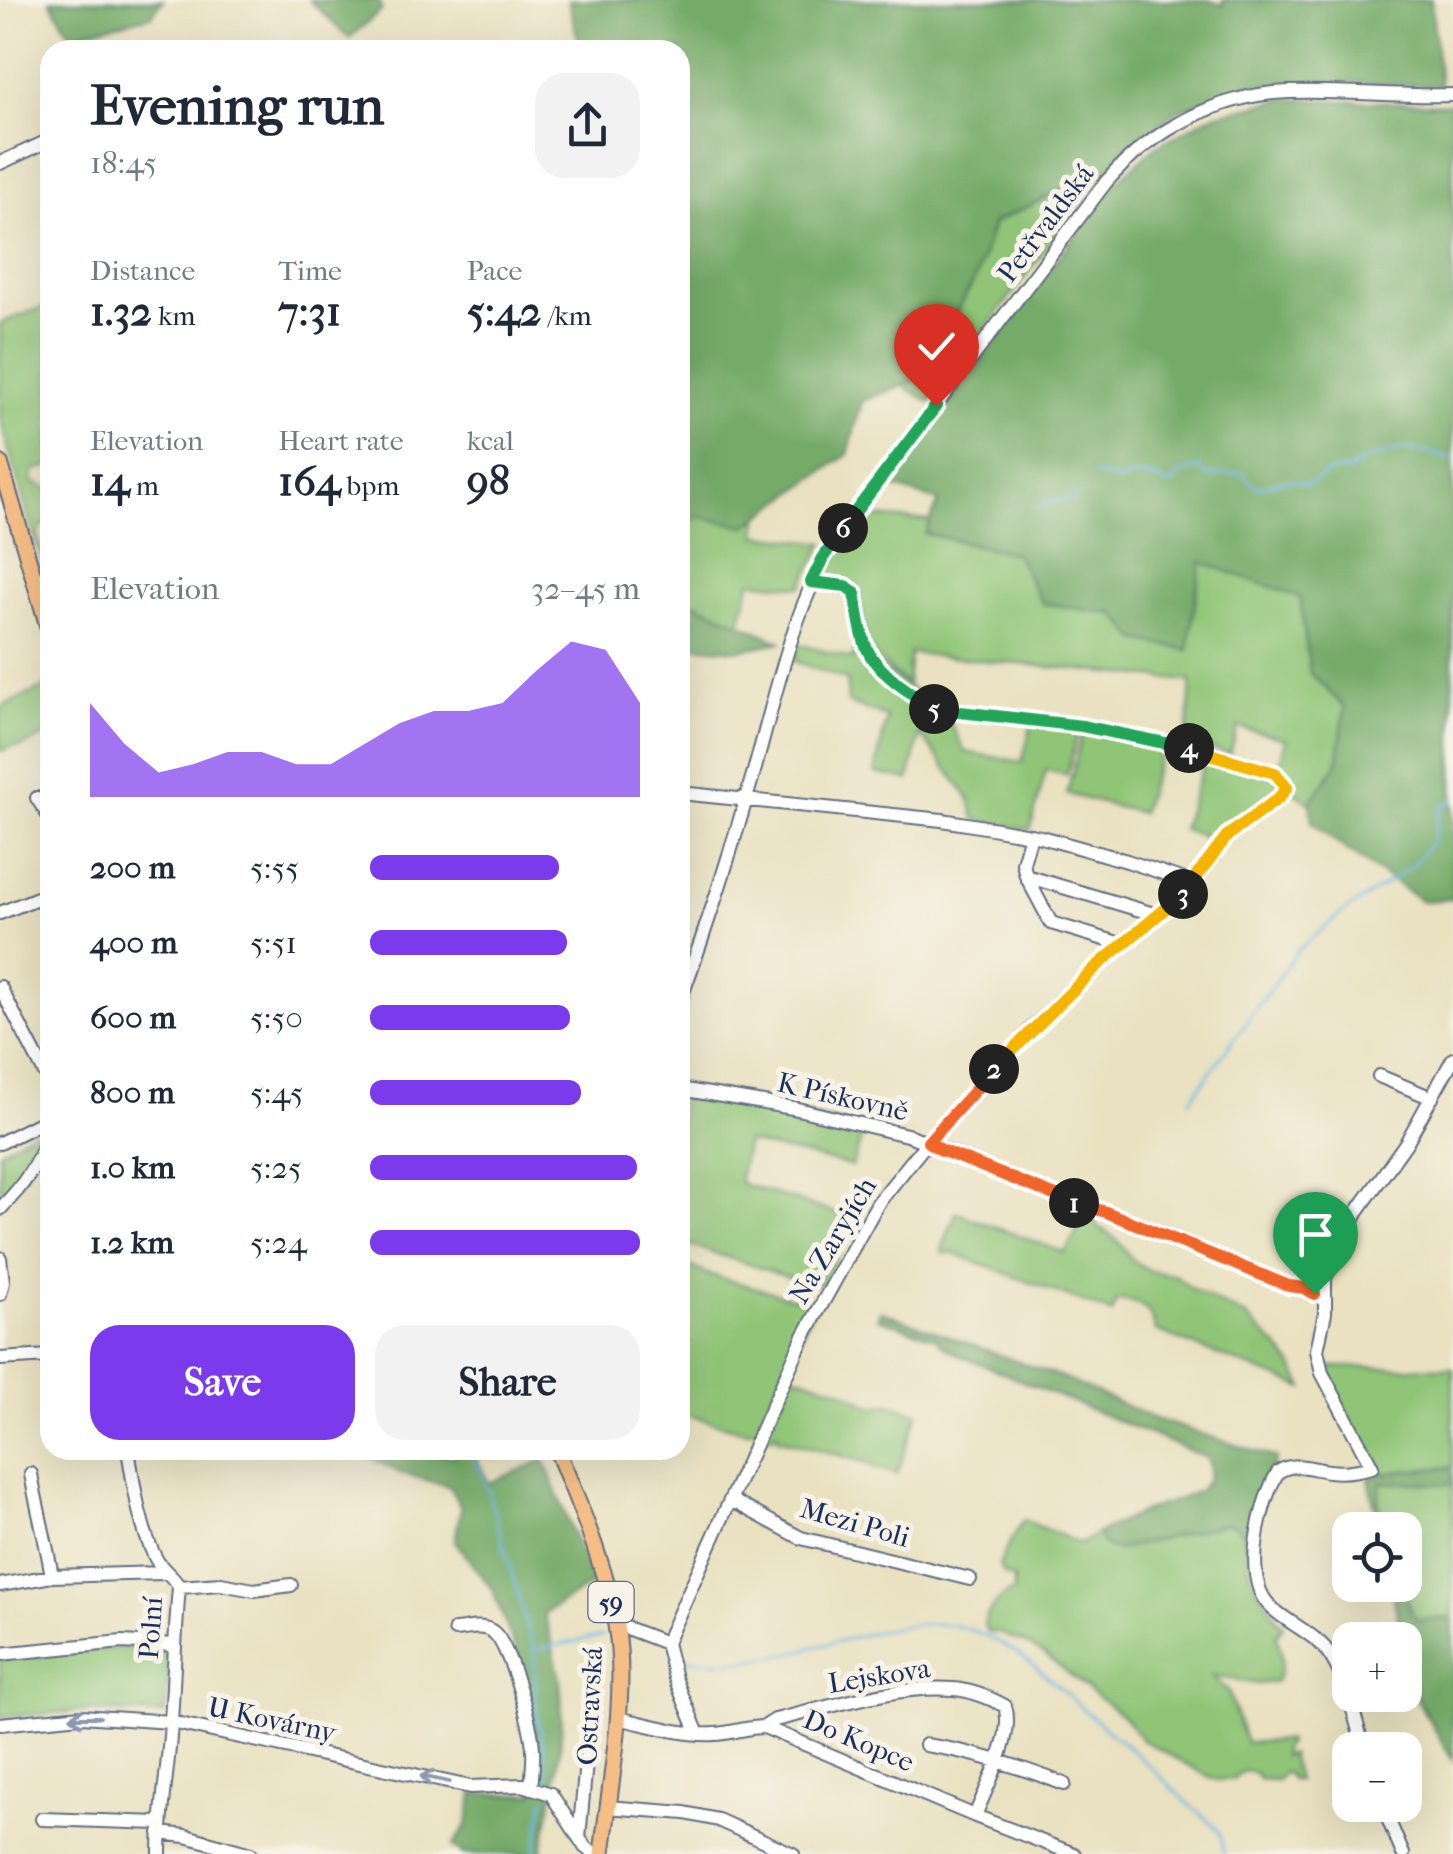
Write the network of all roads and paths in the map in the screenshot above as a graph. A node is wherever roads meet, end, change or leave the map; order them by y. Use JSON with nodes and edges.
{"nodes":[{"id":1,"x":1453,"y":95,"type":"edge"},
{"id":2,"x":40,"y":145,"type":"edge"},
{"id":3,"x":0,"y":164,"type":"edge"},
{"id":4,"x":0,"y":462,"type":"edge"},
{"id":5,"x":5,"y":500,"type":"edge"},
{"id":6,"x":40,"y":574,"type":"edge"},
{"id":7,"x":811,"y":582,"type":"junction"},
{"id":8,"x":690,"y":795,"type":"edge"},
{"id":9,"x":37,"y":798,"type":"dead end"},
{"id":10,"x":746,"y":800,"type":"junction"},
{"id":11,"x":40,"y":803,"type":"edge"},
{"id":12,"x":1031,"y":835,"type":"junction"},
{"id":13,"x":1026,"y":876,"type":"junction"},
{"id":14,"x":1193,"y":883,"type":"junction"},
{"id":15,"x":40,"y":896,"type":"edge"},
{"id":16,"x":0,"y":912,"type":"edge"},
{"id":17,"x":1157,"y":915,"type":"junction"},
{"id":18,"x":1121,"y":944,"type":"junction"},
{"id":19,"x":690,"y":973,"type":"edge"},
{"id":20,"x":0,"y":988,"type":"edge"},
{"id":21,"x":1453,"y":1059,"type":"edge"},
{"id":22,"x":40,"y":1065,"type":"edge"},
{"id":23,"x":1378,"y":1076,"type":"dead end"},
{"id":24,"x":690,"y":1091,"type":"edge"},
{"id":25,"x":1432,"y":1098,"type":"junction"},
{"id":26,"x":40,"y":1123,"type":"edge"},
{"id":27,"x":928,"y":1142,"type":"junction"},
{"id":28,"x":0,"y":1143,"type":"edge"},
{"id":29,"x":40,"y":1156,"type":"edge"},
{"id":30,"x":0,"y":1209,"type":"edge"},
{"id":31,"x":0,"y":1258,"type":"edge"},
{"id":32,"x":1325,"y":1278,"type":"junction"},
{"id":33,"x":1304,"y":1288,"type":"junction"},
{"id":34,"x":0,"y":1294,"type":"edge"},
{"id":35,"x":1324,"y":1303,"type":"junction"},
{"id":36,"x":40,"y":1356,"type":"edge"},
{"id":37,"x":0,"y":1358,"type":"edge"},
{"id":38,"x":130,"y":1460,"type":"edge"},
{"id":39,"x":561,"y":1460,"type":"edge"},
{"id":40,"x":31,"y":1474,"type":"dead end"},
{"id":41,"x":731,"y":1500,"type":"junction"},
{"id":42,"x":164,"y":1573,"type":"junction"},
{"id":43,"x":52,"y":1576,"type":"junction"},
{"id":44,"x":970,"y":1579,"type":"dead end"},
{"id":45,"x":0,"y":1585,"type":"edge"},
{"id":46,"x":291,"y":1586,"type":"dead end"},
{"id":47,"x":179,"y":1587,"type":"junction"},
{"id":48,"x":616,"y":1624,"type":"junction"},
{"id":49,"x":456,"y":1630,"type":"dead end"},
{"id":50,"x":666,"y":1643,"type":"junction"},
{"id":51,"x":173,"y":1645,"type":"junction"},
{"id":52,"x":0,"y":1654,"type":"edge"},
{"id":53,"x":591,"y":1708,"type":"dead end"},
{"id":54,"x":617,"y":1718,"type":"junction"},
{"id":55,"x":171,"y":1722,"type":"junction"},
{"id":56,"x":0,"y":1724,"type":"edge"},
{"id":57,"x":764,"y":1727,"type":"junction"},
{"id":58,"x":1359,"y":1732,"type":"edge"},
{"id":59,"x":698,"y":1734,"type":"junction"},
{"id":60,"x":926,"y":1745,"type":"dead end"},
{"id":61,"x":997,"y":1760,"type":"junction"},
{"id":62,"x":1064,"y":1784,"type":"dead end"},
{"id":63,"x":531,"y":1788,"type":"junction"},
{"id":64,"x":607,"y":1807,"type":"junction"},
{"id":65,"x":975,"y":1816,"type":"junction"},
{"id":66,"x":42,"y":1819,"type":"dead end"},
{"id":67,"x":1390,"y":1822,"type":"edge"},
{"id":68,"x":160,"y":1828,"type":"junction"},
{"id":69,"x":579,"y":1838,"type":"junction"},
{"id":70,"x":160,"y":1854,"type":"edge"},
{"id":71,"x":250,"y":1854,"type":"edge"},
{"id":72,"x":598,"y":1854,"type":"edge"},
{"id":73,"x":793,"y":1854,"type":"edge"},
{"id":74,"x":1074,"y":1854,"type":"edge"},
{"id":75,"x":1404,"y":1854,"type":"edge"}],
"edges":[{"from":1,"to":7,"type":"street","name":"Petřvaldská"},
{"from":2,"to":3,"type":"street"},
{"from":4,"to":5,"type":"main road"},
{"from":5,"to":6,"type":"main road"},
{"from":7,"to":10,"type":"street","name":"Petřvaldská"},
{"from":7,"to":14,"type":"street","name":"Na Zaryjích"},
{"from":8,"to":10,"type":"street"},
{"from":9,"to":11,"type":"street"},
{"from":10,"to":12,"type":"street"},
{"from":10,"to":19,"type":"street","name":"Petřvaldská"},
{"from":12,"to":13,"type":"street"},
{"from":12,"to":14,"type":"street"},
{"from":13,"to":17,"type":"street"},
{"from":13,"to":18,"type":"street"},
{"from":14,"to":17,"type":"street","name":"Na Zaryjích"},
{"from":15,"to":16,"type":"street"},
{"from":17,"to":18,"type":"street","name":"Na Zaryjích"},
{"from":18,"to":27,"type":"street","name":"Na Zaryjích"},
{"from":20,"to":22,"type":"street"},
{"from":21,"to":25,"type":"street"},
{"from":23,"to":25,"type":"street"},
{"from":24,"to":27,"type":"street","name":"K Pískovně"},
{"from":25,"to":32,"type":"street"},
{"from":26,"to":28,"type":"street"},
{"from":27,"to":33,"type":"street","name":"K Pískovně"},
{"from":27,"to":41,"type":"street","name":"Na Zaryjích"},
{"from":29,"to":30,"type":"street"},
{"from":31,"to":34,"type":"street"},
{"from":32,"to":33,"type":"street"},
{"from":32,"to":35,"type":"street"},
{"from":33,"to":35,"type":"street","name":"K Pískovně"},
{"from":35,"to":58,"type":"street"},
{"from":36,"to":37,"type":"street"},
{"from":38,"to":42,"type":"street","name":"Polní"},
{"from":39,"to":48,"type":"main road","name":"Ostravská","number":"59"},
{"from":40,"to":43,"type":"street"},
{"from":41,"to":44,"type":"street","name":"Mezi Poli"},
{"from":41,"to":50,"type":"street","name":"Na Zaryjích"},
{"from":42,"to":43,"type":"street"},
{"from":42,"to":47,"type":"street","name":"Polní"},
{"from":43,"to":45,"type":"street"},
{"from":46,"to":47,"type":"street"},
{"from":47,"to":51,"type":"street","name":"Polní"},
{"from":48,"to":50,"type":"street"},
{"from":48,"to":54,"type":"main road","name":"Ostravská","number":"59"},
{"from":49,"to":63,"type":"street"},
{"from":50,"to":59,"type":"street"},
{"from":51,"to":52,"type":"street"},
{"from":51,"to":55,"type":"street","name":"Polní"},
{"from":53,"to":69,"type":"street"},
{"from":54,"to":59,"type":"street","name":"Do Kopce"},
{"from":54,"to":64,"type":"main road","name":"Ostravská","number":"59"},
{"from":55,"to":56,"type":"street","name":"U Kovárny","one_way":true},
{"from":63,"to":55,"type":"street","name":"U Kovárny","one_way":true},
{"from":55,"to":68,"type":"street","name":"Polní"},
{"from":57,"to":59,"type":"street","name":"Do Kopce"},
{"from":57,"to":61,"type":"street","name":"Lejskova"},
{"from":57,"to":65,"type":"street","name":"Do Kopce"},
{"from":60,"to":61,"type":"street"},
{"from":61,"to":62,"type":"street"},
{"from":61,"to":65,"type":"street","name":"Lejskova"},
{"from":63,"to":69,"type":"street"},
{"from":64,"to":72,"type":"main road","name":"Ostravská","number":"59"},
{"from":64,"to":73,"type":"street"},
{"from":65,"to":74,"type":"street","name":"Do Kopce"},
{"from":66,"to":68,"type":"street"},
{"from":67,"to":75,"type":"street"},
{"from":68,"to":70,"type":"street","name":"Polní"},
{"from":68,"to":71,"type":"street"},
{"from":69,"to":72,"type":"street"}]}
